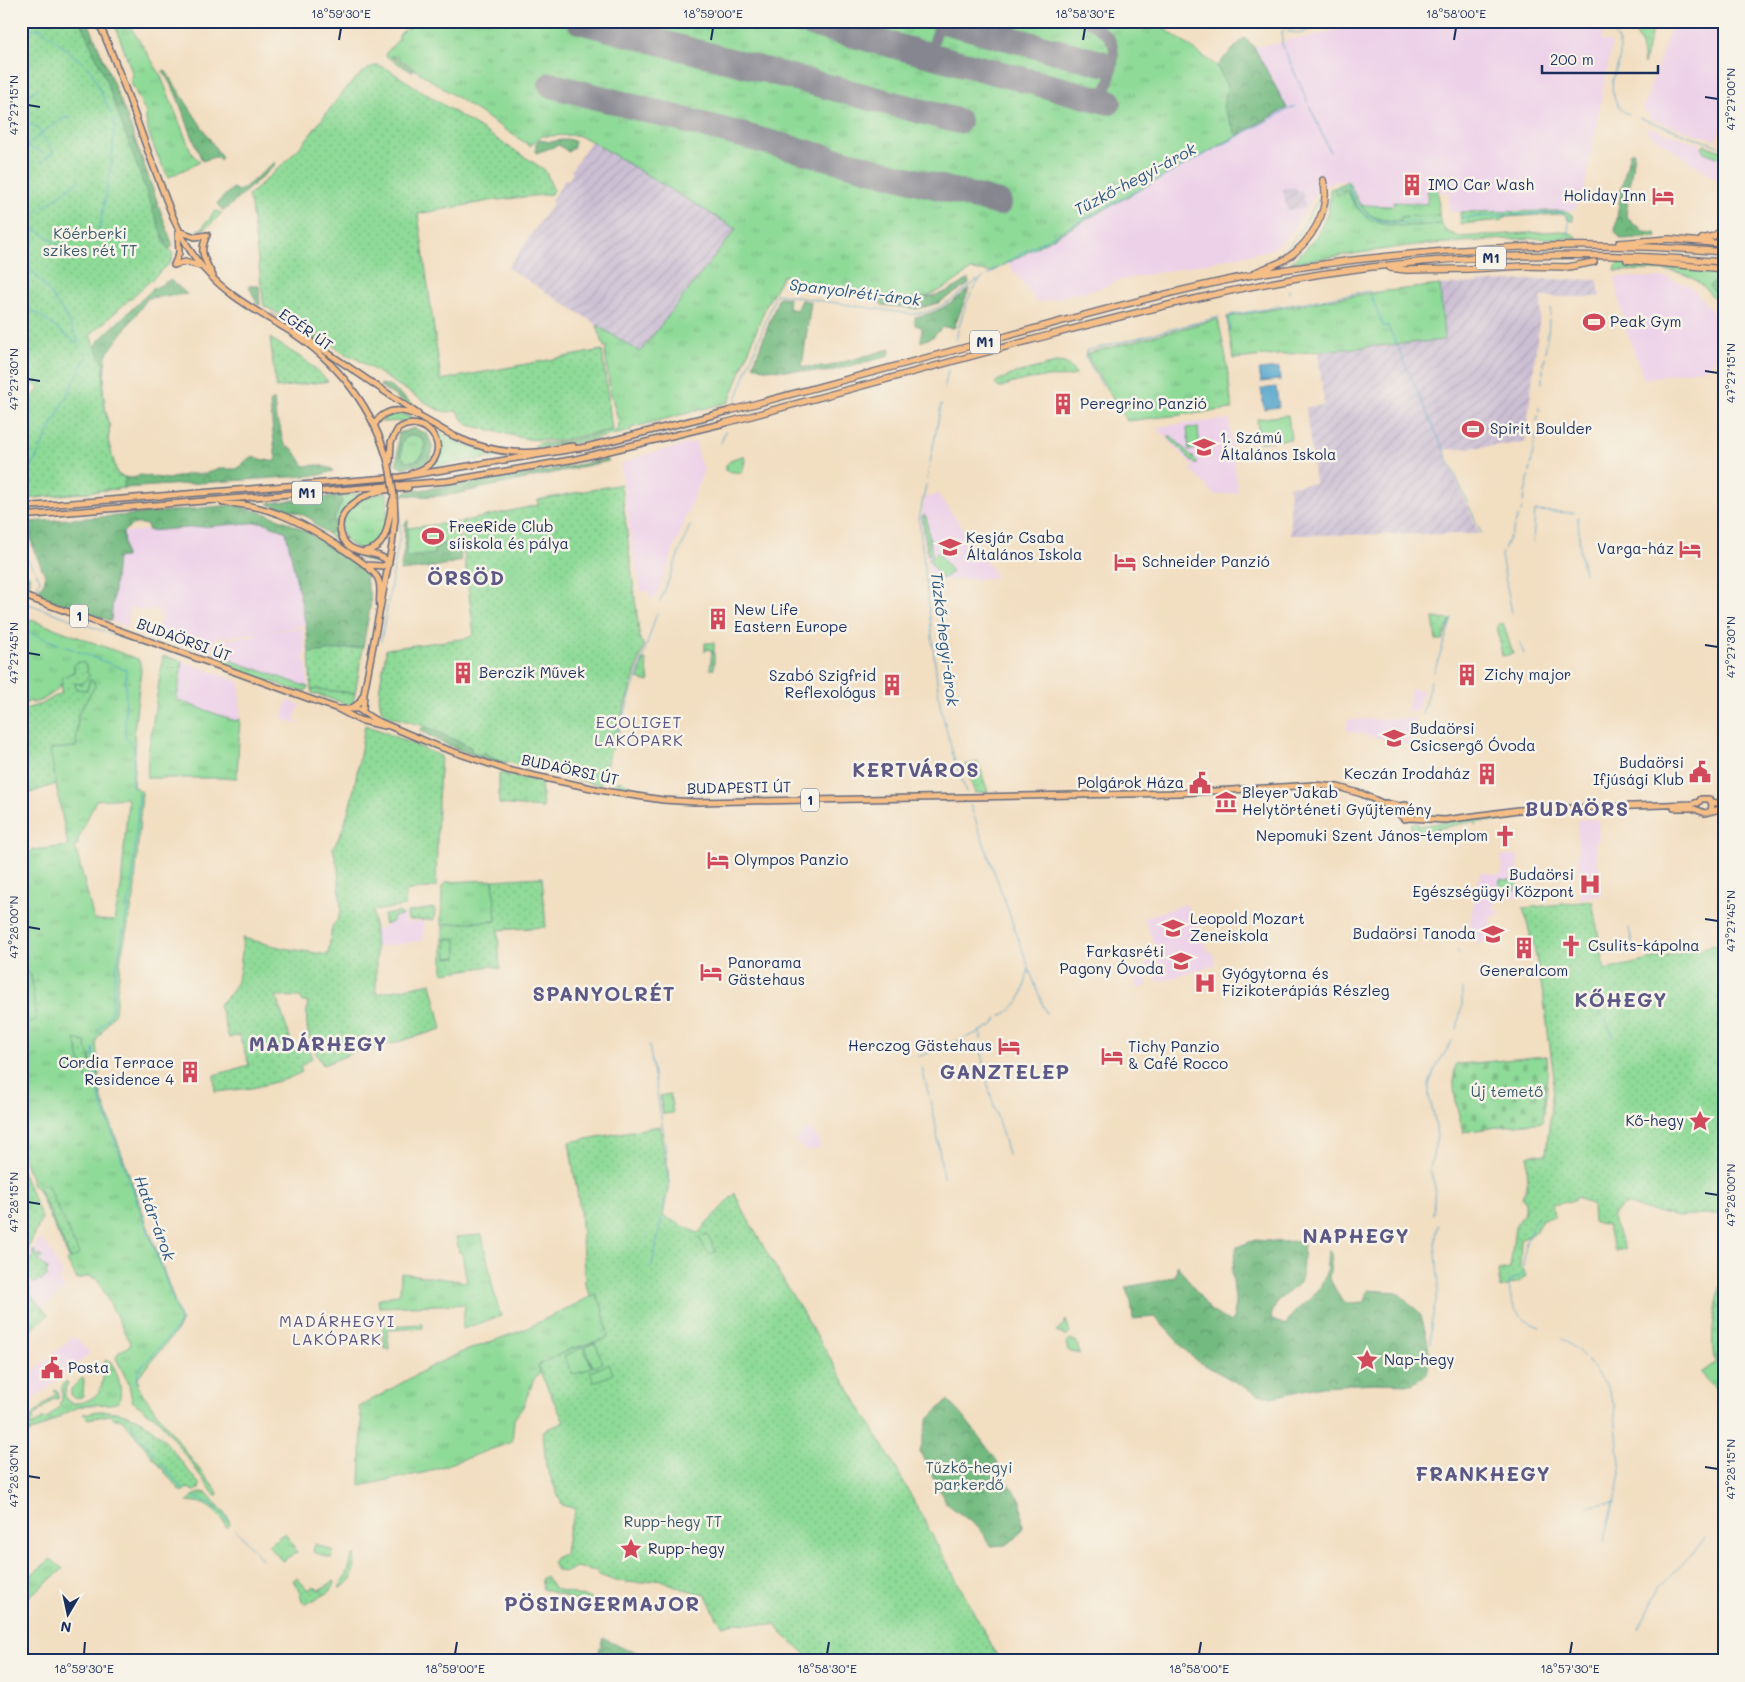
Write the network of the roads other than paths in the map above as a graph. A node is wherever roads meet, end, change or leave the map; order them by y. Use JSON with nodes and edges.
{"nodes":[{"id":1,"x":98,"y":21,"type":"edge"},
{"id":2,"x":1323,"y":180,"type":"dead end"},
{"id":3,"x":1724,"y":228,"type":"edge"},
{"id":4,"x":178,"y":230,"type":"junction"},
{"id":5,"x":1690,"y":240,"type":"junction"},
{"id":6,"x":1724,"y":244,"type":"edge"},
{"id":7,"x":1609,"y":245,"type":"junction"},
{"id":8,"x":1724,"y":252,"type":"edge"},
{"id":9,"x":1605,"y":256,"type":"junction"},
{"id":10,"x":1594,"y":262,"type":"dead end"},
{"id":11,"x":1724,"y":262,"type":"edge"},
{"id":12,"x":202,"y":267,"type":"junction"},
{"id":13,"x":1378,"y":267,"type":"junction"},
{"id":14,"x":1724,"y":271,"type":"edge"},
{"id":15,"x":1243,"y":277,"type":"junction"},
{"id":16,"x":215,"y":280,"type":"junction"},
{"id":17,"x":289,"y":331,"type":"junction"},
{"id":18,"x":729,"y":411,"type":"joint"},
{"id":19,"x":725,"y":423,"type":"joint"},
{"id":20,"x":374,"y":424,"type":"junction"},
{"id":21,"x":435,"y":426,"type":"junction"},
{"id":22,"x":586,"y":447,"type":"junction"},
{"id":23,"x":389,"y":466,"type":"junction"},
{"id":24,"x":400,"y":477,"type":"junction"},
{"id":25,"x":420,"y":484,"type":"junction"},
{"id":26,"x":394,"y":496,"type":"junction"},
{"id":27,"x":193,"y":503,"type":"junction"},
{"id":28,"x":21,"y":507,"type":"edge"},
{"id":29,"x":21,"y":516,"type":"edge"},
{"id":30,"x":362,"y":551,"type":"junction"},
{"id":31,"x":389,"y":563,"type":"junction"},
{"id":32,"x":364,"y":564,"type":"junction"},
{"id":33,"x":21,"y":595,"type":"edge"},
{"id":34,"x":380,"y":607,"type":"junction"},
{"id":35,"x":364,"y":693,"type":"junction"},
{"id":36,"x":338,"y":709,"type":"junction"},
{"id":37,"x":350,"y":709,"type":"junction"},
{"id":38,"x":361,"y":713,"type":"junction"},
{"id":39,"x":364,"y":722,"type":"junction"},
{"id":40,"x":389,"y":726,"type":"junction"},
{"id":41,"x":663,"y":800,"type":"joint"},
{"id":42,"x":1698,"y":802,"type":"junction"},
{"id":43,"x":1712,"y":802,"type":"junction"},
{"id":44,"x":1382,"y":803,"type":"junction"},
{"id":45,"x":1399,"y":806,"type":"junction"},
{"id":46,"x":1646,"y":806,"type":"junction"},
{"id":47,"x":1724,"y":806,"type":"edge"},
{"id":48,"x":1699,"y":811,"type":"junction"},
{"id":49,"x":1711,"y":811,"type":"junction"},
{"id":50,"x":1412,"y":812,"type":"junction"},
{"id":51,"x":1398,"y":813,"type":"junction"},
{"id":52,"x":1409,"y":818,"type":"junction"},
{"id":53,"x":1427,"y":819,"type":"junction"}],
"edges":[{"from":1,"to":4,"type":"main road","name":"EGÉR ÚT"},
{"from":2,"to":15,"type":"highway"},
{"from":3,"to":5,"type":"highway"},
{"from":4,"to":12,"type":"main road","name":"EGÉR ÚT"},
{"from":4,"to":12,"type":"main road"},
{"from":4,"to":16,"type":"main road"},
{"from":5,"to":6,"type":"highway"},
{"from":5,"to":7,"type":"highway"},
{"from":7,"to":8,"type":"highway","number":"M1"},
{"from":7,"to":15,"type":"highway","number":"M1"},
{"from":9,"to":11,"type":"highway","number":"M1"},
{"from":9,"to":13,"type":"highway","number":"M1"},
{"from":9,"to":14,"type":"highway"},
{"from":10,"to":13,"type":"highway"},
{"from":12,"to":16,"type":"main road","name":"EGÉR ÚT"},
{"from":13,"to":19,"type":"highway","number":"M1"},
{"from":15,"to":18,"type":"highway","number":"M1"},
{"from":16,"to":17,"type":"main road","name":"EGÉR ÚT"},
{"from":17,"to":20,"type":"main road","name":"EGÉR ÚT"},
{"from":17,"to":21,"type":"main road"},
{"from":18,"to":22,"type":"main road","number":"M1"},
{"from":19,"to":25,"type":"main road","number":"M1"},
{"from":20,"to":21,"type":"main road"},
{"from":20,"to":23,"type":"main road","name":"EGÉR ÚT"},
{"from":21,"to":22,"type":"main road"},
{"from":22,"to":24,"type":"main road","number":"M1"},
{"from":23,"to":24,"type":"main road"},
{"from":23,"to":26,"type":"main road","name":"EGÉR ÚT","bridge":true},
{"from":24,"to":28,"type":"main road","number":"M1"},
{"from":25,"to":27,"type":"main road","number":"M1"},
{"from":25,"to":30,"type":"main road"},
{"from":26,"to":30,"type":"main road"},
{"from":26,"to":31,"type":"main road","name":"EGÉR ÚT"},
{"from":27,"to":29,"type":"main road","number":"M1"},
{"from":27,"to":32,"type":"main road"},
{"from":30,"to":31,"type":"main road"},
{"from":31,"to":32,"type":"main road"},
{"from":31,"to":34,"type":"main road","name":"EGÉR ÚT"},
{"from":32,"to":34,"type":"main road"},
{"from":33,"to":36,"type":"main road","name":"BUDAÖRSI ÚT","number":"1"},
{"from":34,"to":35,"type":"main road","name":"EGÉR ÚT"},
{"from":35,"to":37,"type":"main road"},
{"from":35,"to":38,"type":"main road","name":"EGÉR ÚT"},
{"from":35,"to":40,"type":"main road"},
{"from":36,"to":37,"type":"main road","name":"BUDAÖRSI ÚT","number":"1"},
{"from":36,"to":38,"type":"main road"},
{"from":36,"to":39,"type":"main road","name":"BUDAÖRSI ÚT","number":"1"},
{"from":37,"to":38,"type":"main road","name":"BUDAÖRSI ÚT","number":"1"},
{"from":38,"to":39,"type":"main road"},
{"from":38,"to":40,"type":"main road","name":"BUDAÖRSI ÚT","number":"1"},
{"from":39,"to":40,"type":"main road","name":"BUDAÖRSI ÚT","number":"1"},
{"from":40,"to":41,"type":"main road","name":"BUDAÖRSI ÚT","number":"1"},
{"from":41,"to":44,"type":"main road","name":"BUDAPESTI ÚT","number":"1"},
{"from":42,"to":43,"type":"main road","number":"1"},
{"from":42,"to":46,"type":"main road","number":"1"},
{"from":42,"to":48,"type":"main road"},
{"from":43,"to":47,"type":"main road","number":"1"},
{"from":43,"to":49,"type":"main road"},
{"from":44,"to":45,"type":"main road","name":"BUDAPESTI ÚT","number":"1"},
{"from":44,"to":51,"type":"main road","name":"BUDAPESTI ÚT","number":"1"},
{"from":45,"to":50,"type":"main road","number":"1"},
{"from":45,"to":51,"type":"main road"},
{"from":46,"to":48,"type":"main road","number":"1"},
{"from":46,"to":53,"type":"main road","number":"1"},
{"from":47,"to":49,"type":"main road","number":"1"},
{"from":48,"to":49,"type":"main road","number":"1"},
{"from":50,"to":52,"type":"main road"},
{"from":50,"to":53,"type":"main road","number":"1"},
{"from":51,"to":52,"type":"main road","number":"1"},
{"from":52,"to":53,"type":"main road","number":"1"}]}
